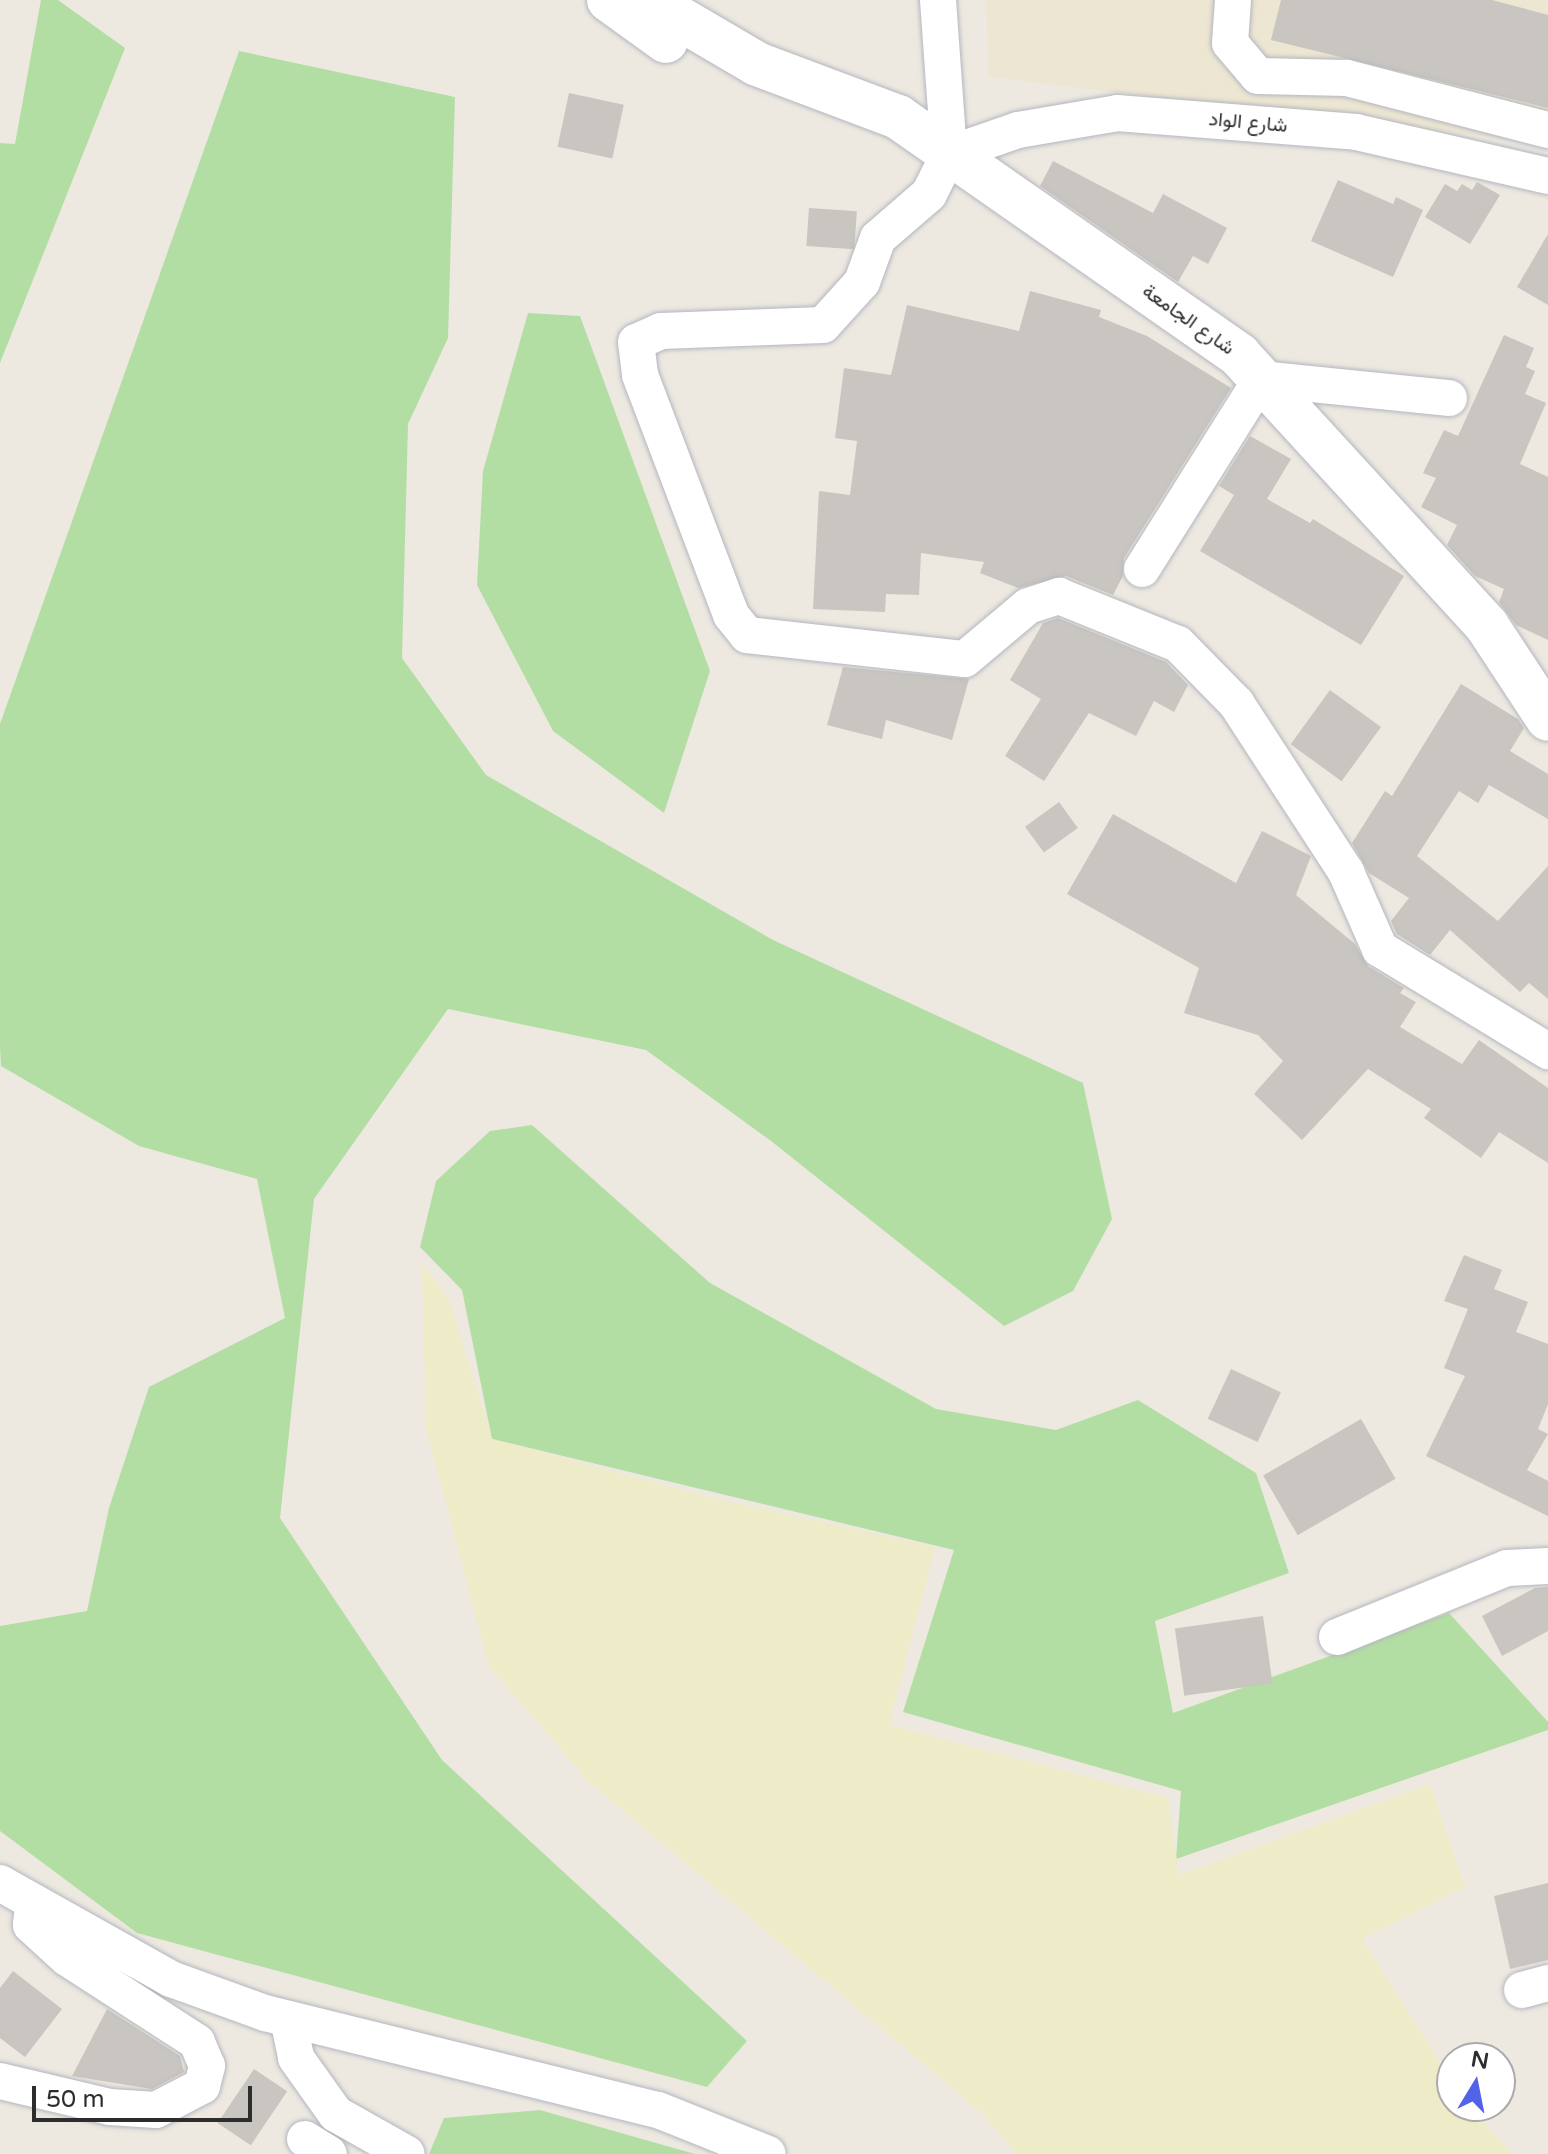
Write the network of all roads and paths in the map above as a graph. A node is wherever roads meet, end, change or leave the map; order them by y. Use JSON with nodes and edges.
{"nodes":[{"id":1,"x":609,"y":0,"type":"edge"},
{"id":2,"x":648,"y":0,"type":"edge"},
{"id":3,"x":938,"y":0,"type":"edge"},
{"id":4,"x":1233,"y":0,"type":"edge"},
{"id":5,"x":1548,"y":130,"type":"edge"},
{"id":6,"x":949,"y":154,"type":"junction"},
{"id":7,"x":1548,"y":176,"type":"edge"},
{"id":8,"x":1261,"y":379,"type":"junction"},
{"id":9,"x":1449,"y":398,"type":"dead end"},
{"id":10,"x":1142,"y":569,"type":"dead end"},
{"id":11,"x":1548,"y":719,"type":"edge"},
{"id":12,"x":1548,"y":1051,"type":"edge"},
{"id":13,"x":1548,"y":1566,"type":"edge"},
{"id":14,"x":1337,"y":1637,"type":"dead end"},
{"id":15,"x":0,"y":1883,"type":"edge"},
{"id":16,"x":33,"y":1904,"type":"junction"},
{"id":17,"x":288,"y":2019,"type":"junction"},
{"id":18,"x":0,"y":2081,"type":"edge"},
{"id":19,"x":407,"y":2154,"type":"edge"},
{"id":20,"x":768,"y":2154,"type":"edge"}],
"edges":[{"from":1,"to":6,"type":"main road"},
{"from":2,"to":6,"type":"main road"},
{"from":3,"to":6,"type":"street"},
{"from":4,"to":5,"type":"street"},
{"from":6,"to":7,"type":"street","name":"شارع الواد"},
{"from":6,"to":8,"type":"main road","name":"شارع الجامعة"},
{"from":6,"to":12,"type":"street"},
{"from":8,"to":9,"type":"street"},
{"from":8,"to":10,"type":"street"},
{"from":8,"to":11,"type":"main road","name":"شارع الجامعة"},
{"from":13,"to":14,"type":"street"},
{"from":15,"to":16,"type":"street"},
{"from":16,"to":17,"type":"street"},
{"from":16,"to":18,"type":"street"},
{"from":17,"to":19,"type":"street"},
{"from":17,"to":20,"type":"street"}]}
